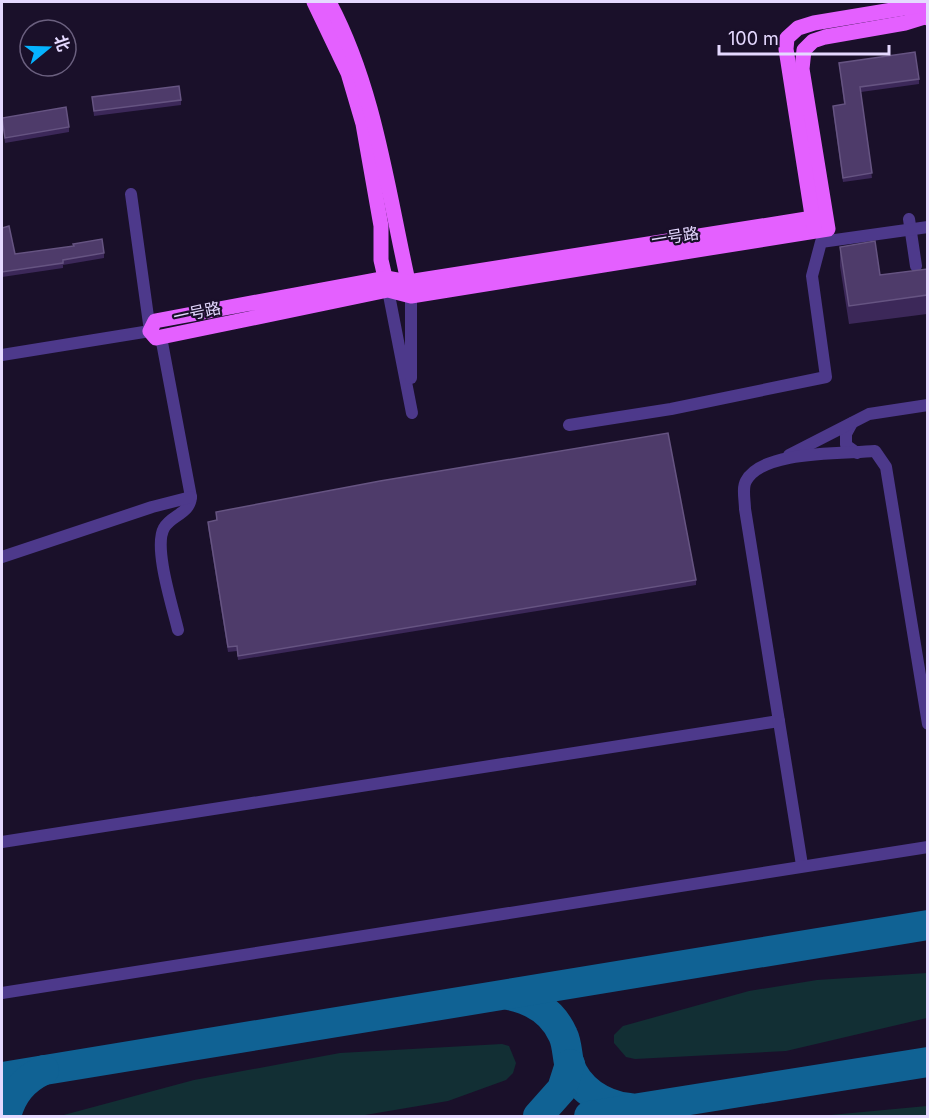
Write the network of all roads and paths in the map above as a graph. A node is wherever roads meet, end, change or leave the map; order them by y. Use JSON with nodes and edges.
{"nodes":[{"id":1,"x":314,"y":2,"type":"edge"},
{"id":2,"x":329,"y":2,"type":"edge"},
{"id":3,"x":926,"y":3,"type":"edge"},
{"id":4,"x":927,"y":17,"type":"edge"},
{"id":5,"x":131,"y":194,"type":"dead end"},
{"id":6,"x":820,"y":224,"type":"junction"},
{"id":7,"x":910,"y":224,"type":"junction"},
{"id":8,"x":927,"y":228,"type":"edge"},
{"id":9,"x":916,"y":266,"type":"dead end"},
{"id":10,"x":387,"y":284,"type":"junction"},
{"id":11,"x":410,"y":289,"type":"junction"},
{"id":12,"x":156,"y":334,"type":"junction"},
{"id":13,"x":2,"y":355,"type":"edge"},
{"id":14,"x":927,"y":405,"type":"edge"},
{"id":15,"x":852,"y":423,"type":"junction"},
{"id":16,"x":569,"y":424,"type":"dead end"},
{"id":17,"x":857,"y":453,"type":"junction"},
{"id":18,"x":782,"y":458,"type":"junction"},
{"id":19,"x":191,"y":497,"type":"junction"},
{"id":20,"x":2,"y":557,"type":"edge"},
{"id":21,"x":178,"y":630,"type":"dead end"},
{"id":22,"x":779,"y":721,"type":"junction"},
{"id":23,"x":927,"y":724,"type":"edge"},
{"id":24,"x":2,"y":842,"type":"edge"},
{"id":25,"x":927,"y":847,"type":"edge"},
{"id":26,"x":802,"y":865,"type":"junction"},
{"id":27,"x":2,"y":993,"type":"edge"}],
"edges":[{"from":1,"to":10,"type":"main road"},
{"from":2,"to":11,"type":"main road"},
{"from":3,"to":4,"type":"main road","bridge":true},
{"from":3,"to":6,"type":"main road"},
{"from":4,"to":6,"type":"main road"},
{"from":5,"to":12,"type":"street"},
{"from":6,"to":11,"type":"main road","name":"一号路"},
{"from":7,"to":8,"type":"street"},
{"from":7,"to":9,"type":"street"},
{"from":7,"to":16,"type":"street"},
{"from":10,"to":11,"type":"main road","name":"一号路"},
{"from":10,"to":11,"type":"street"},
{"from":10,"to":12,"type":"main road","name":"一号路"},
{"from":12,"to":13,"type":"street"},
{"from":12,"to":19,"type":"street"},
{"from":14,"to":15,"type":"street"},
{"from":15,"to":17,"type":"street"},
{"from":15,"to":18,"type":"street"},
{"from":17,"to":18,"type":"street"},
{"from":17,"to":23,"type":"street"},
{"from":18,"to":22,"type":"street"},
{"from":19,"to":20,"type":"street"},
{"from":19,"to":21,"type":"street"},
{"from":22,"to":24,"type":"street"},
{"from":22,"to":26,"type":"street"},
{"from":25,"to":26,"type":"street"},
{"from":26,"to":27,"type":"street"}]}
